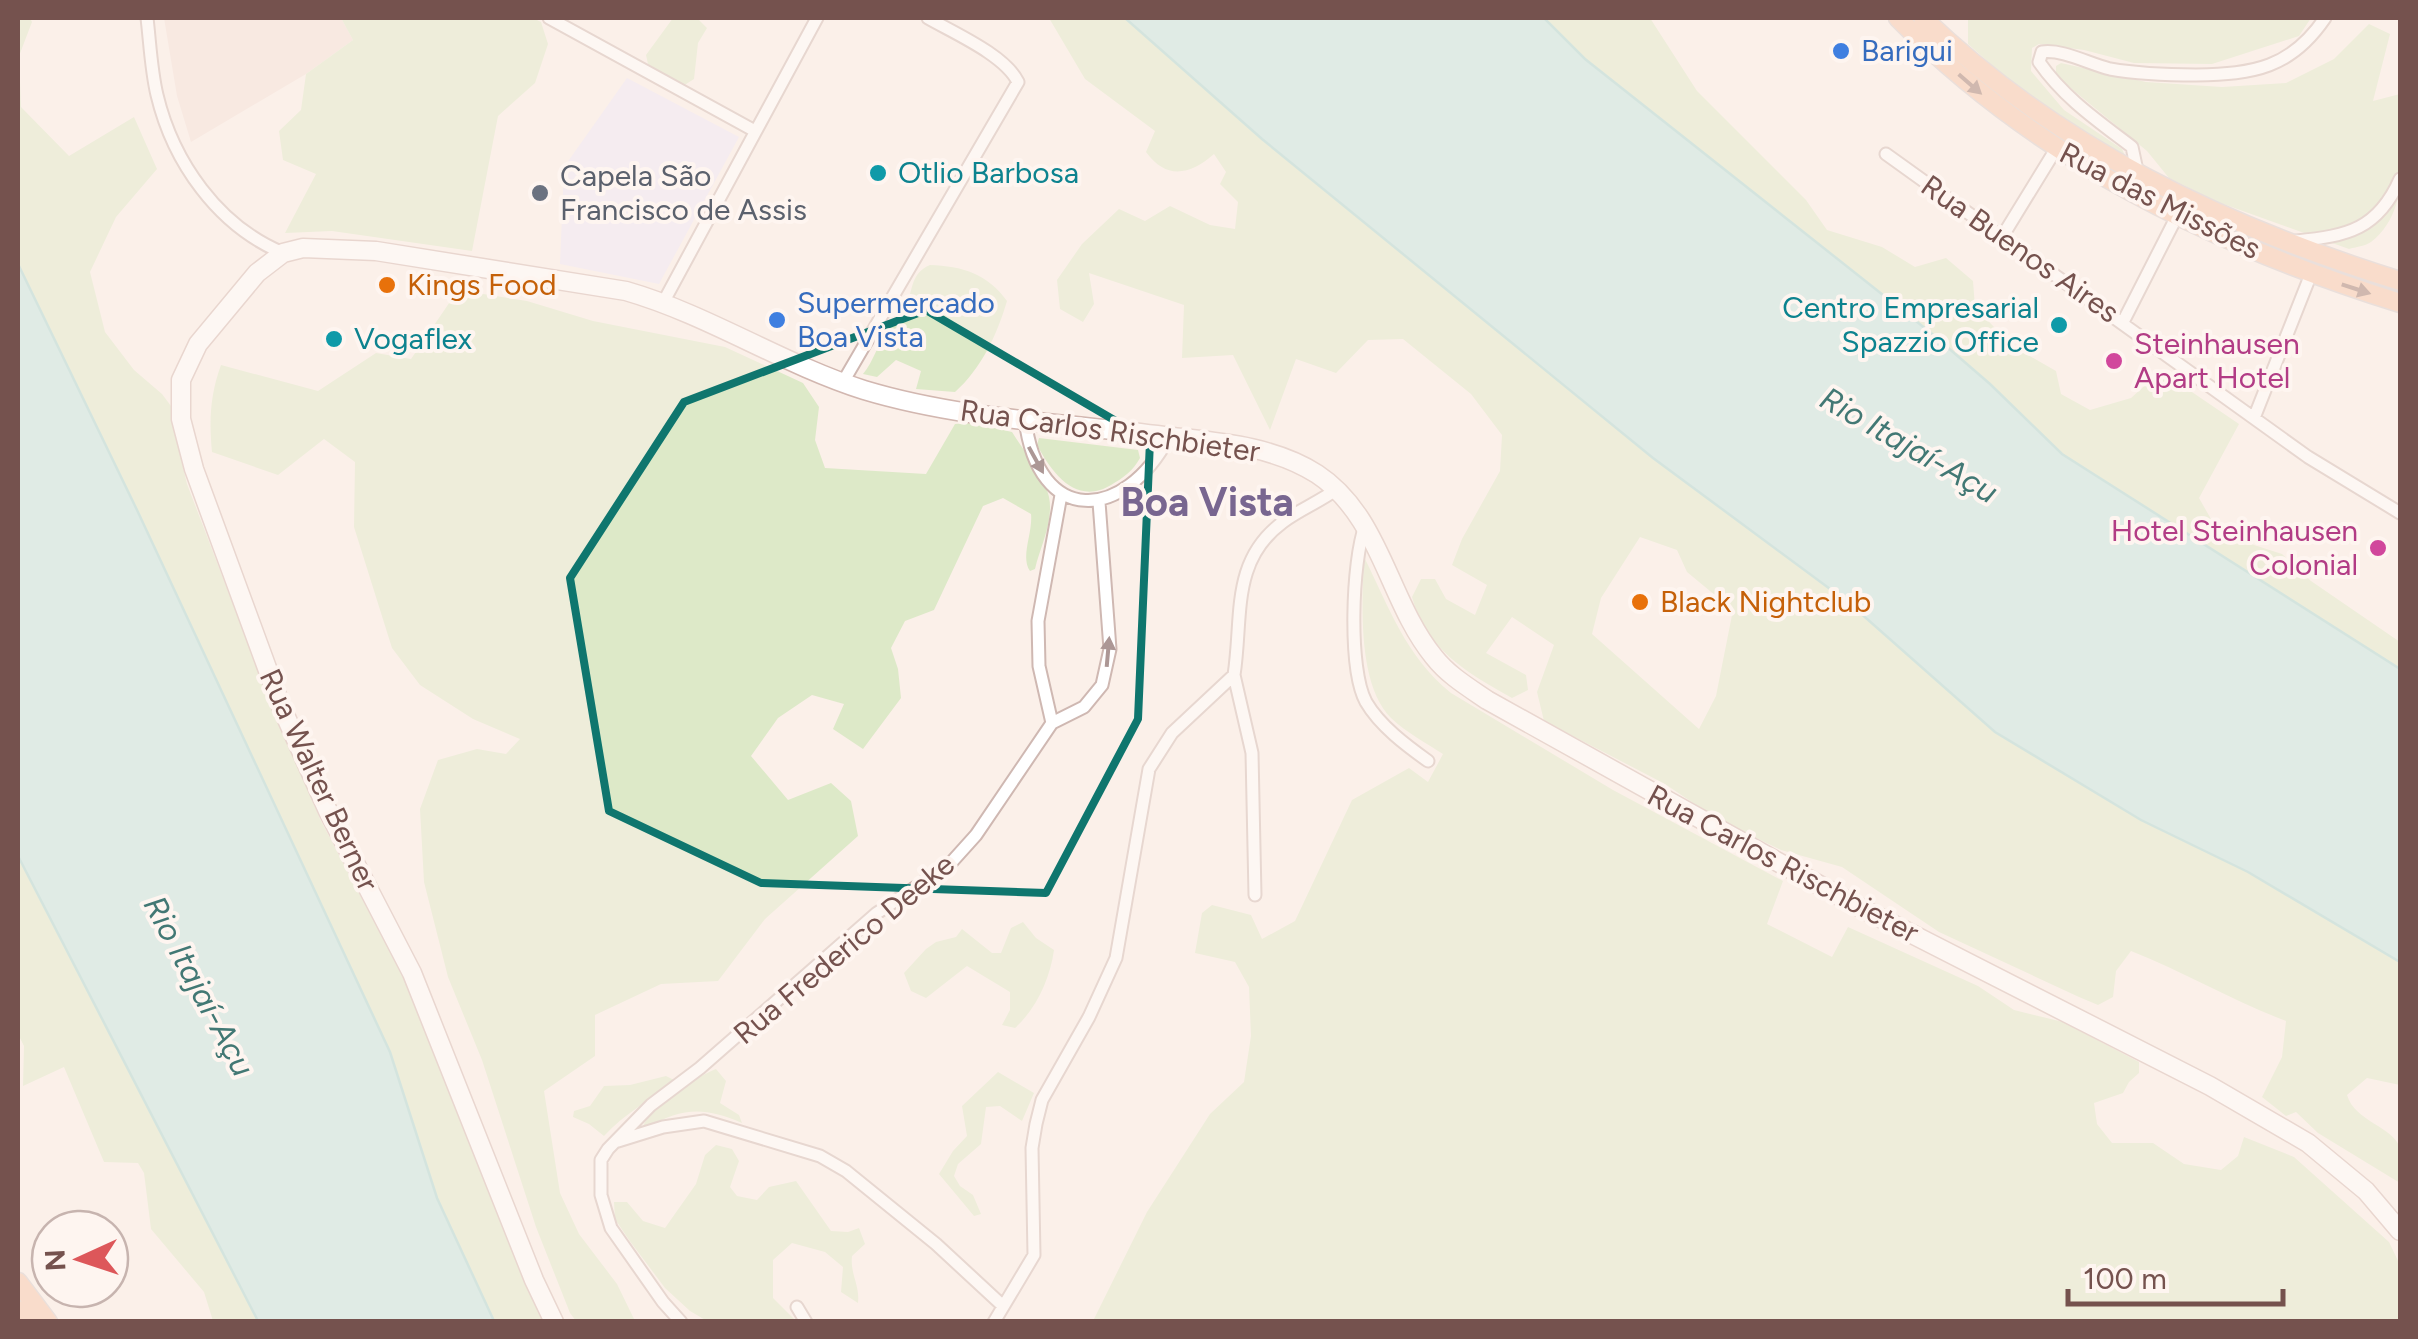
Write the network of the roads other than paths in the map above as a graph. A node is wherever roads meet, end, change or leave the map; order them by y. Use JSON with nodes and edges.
{"nodes":[{"id":1,"x":147,"y":18,"type":"edge"},
{"id":2,"x":549,"y":18,"type":"edge"},
{"id":3,"x":817,"y":18,"type":"edge"},
{"id":4,"x":928,"y":18,"type":"edge"},
{"id":5,"x":1898,"y":18,"type":"edge"},
{"id":6,"x":1924,"y":18,"type":"edge"},
{"id":7,"x":2325,"y":18,"type":"edge"},
{"id":8,"x":755,"y":130,"type":"junction"},
{"id":9,"x":2056,"y":149,"type":"junction"},
{"id":10,"x":1886,"y":154,"type":"dead end"},
{"id":11,"x":2138,"y":175,"type":"junction"},
{"id":12,"x":2400,"y":180,"type":"edge"},
{"id":13,"x":2177,"y":216,"type":"junction"},
{"id":14,"x":2002,"y":237,"type":"junction"},
{"id":15,"x":2282,"y":242,"type":"junction"},
{"id":16,"x":284,"y":253,"type":"junction"},
{"id":17,"x":2311,"y":274,"type":"junction"},
{"id":18,"x":2400,"y":281,"type":"edge"},
{"id":19,"x":664,"y":302,"type":"junction"},
{"id":20,"x":2400,"y":303,"type":"edge"},
{"id":21,"x":2124,"y":322,"type":"junction"},
{"id":22,"x":843,"y":382,"type":"junction"},
{"id":23,"x":2254,"y":418,"type":"junction"},
{"id":24,"x":1025,"y":419,"type":"junction"},
{"id":25,"x":1170,"y":437,"type":"junction"},
{"id":26,"x":1336,"y":489,"type":"junction"},
{"id":27,"x":1061,"y":495,"type":"junction"},
{"id":28,"x":2400,"y":497,"type":"edge"},
{"id":29,"x":1099,"y":502,"type":"junction"},
{"id":30,"x":2398,"y":512,"type":"edge"},
{"id":31,"x":1365,"y":526,"type":"junction"},
{"id":32,"x":1234,"y":675,"type":"junction"},
{"id":33,"x":1052,"y":723,"type":"junction"},
{"id":34,"x":1428,"y":761,"type":"dead end"},
{"id":35,"x":1256,"y":895,"type":"dead end"},
{"id":36,"x":614,"y":1142,"type":"junction"},
{"id":37,"x":2400,"y":1231,"type":"edge"},
{"id":38,"x":18,"y":1282,"type":"edge"},
{"id":39,"x":1003,"y":1306,"type":"junction"},
{"id":40,"x":798,"y":1308,"type":"dead end"},
{"id":41,"x":18,"y":1310,"type":"edge"},
{"id":42,"x":26,"y":1322,"type":"edge"},
{"id":43,"x":48,"y":1322,"type":"edge"},
{"id":44,"x":554,"y":1322,"type":"edge"},
{"id":45,"x":681,"y":1322,"type":"edge"},
{"id":46,"x":806,"y":1322,"type":"edge"},
{"id":47,"x":994,"y":1322,"type":"edge"}],
"edges":[{"from":1,"to":16,"type":"street"},
{"from":2,"to":8,"type":"street"},
{"from":3,"to":8,"type":"street"},
{"from":4,"to":22,"type":"street"},
{"from":5,"to":9,"type":"main road","name":"Rua das Missões","one_way":true},
{"from":6,"to":11,"type":"main road","name":"Rua das Missões"},
{"from":7,"to":11,"type":"street"},
{"from":8,"to":19,"type":"street"},
{"from":9,"to":13,"type":"main road","name":"Rua das Missões"},
{"from":9,"to":14,"type":"street"},
{"from":10,"to":14,"type":"street","name":"Rua Buenos Aires"},
{"from":11,"to":15,"type":"main road","name":"Rua das Missões"},
{"from":12,"to":15,"type":"street"},
{"from":13,"to":17,"type":"main road","name":"Rua das Missões"},
{"from":13,"to":21,"type":"street"},
{"from":14,"to":21,"type":"street","name":"Rua Buenos Aires"},
{"from":15,"to":18,"type":"main road","name":"Rua das Missões"},
{"from":16,"to":19,"type":"street","name":"Rua Carlos Rischbieter"},
{"from":16,"to":44,"type":"street","name":"Rua Walter Berner"},
{"from":17,"to":20,"type":"main road","name":"Rua das Missões","one_way":true},
{"from":17,"to":23,"type":"street"},
{"from":19,"to":22,"type":"street","name":"Rua Carlos Rischbieter"},
{"from":21,"to":23,"type":"street","name":"Rua Buenos Aires"},
{"from":22,"to":24,"type":"street","name":"Rua Carlos Rischbieter"},
{"from":23,"to":30,"type":"street","name":"Rua Buenos Aires"},
{"from":24,"to":25,"type":"street","name":"Rua Carlos Rischbieter"},
{"from":24,"to":27,"type":"street","one_way":true},
{"from":25,"to":26,"type":"street","name":"Rua Carlos Rischbieter"},
{"from":25,"to":29,"type":"street"},
{"from":26,"to":31,"type":"street","name":"Rua Carlos Rischbieter"},
{"from":26,"to":32,"type":"street"},
{"from":27,"to":29,"type":"street"},
{"from":27,"to":33,"type":"street"},
{"from":28,"to":30,"type":"street"},
{"from":33,"to":29,"type":"street","one_way":true},
{"from":31,"to":34,"type":"street"},
{"from":31,"to":37,"type":"street","name":"Rua Carlos Rischbieter"},
{"from":32,"to":35,"type":"street"},
{"from":32,"to":39,"type":"street"},
{"from":33,"to":36,"type":"street","name":"Rua Frederico Deeke"},
{"from":36,"to":39,"type":"street"},
{"from":36,"to":45,"type":"street"},
{"from":38,"to":43,"type":"main road"},
{"from":39,"to":47,"type":"street"},
{"from":40,"to":46,"type":"street"},
{"from":41,"to":42,"type":"main road"}]}
